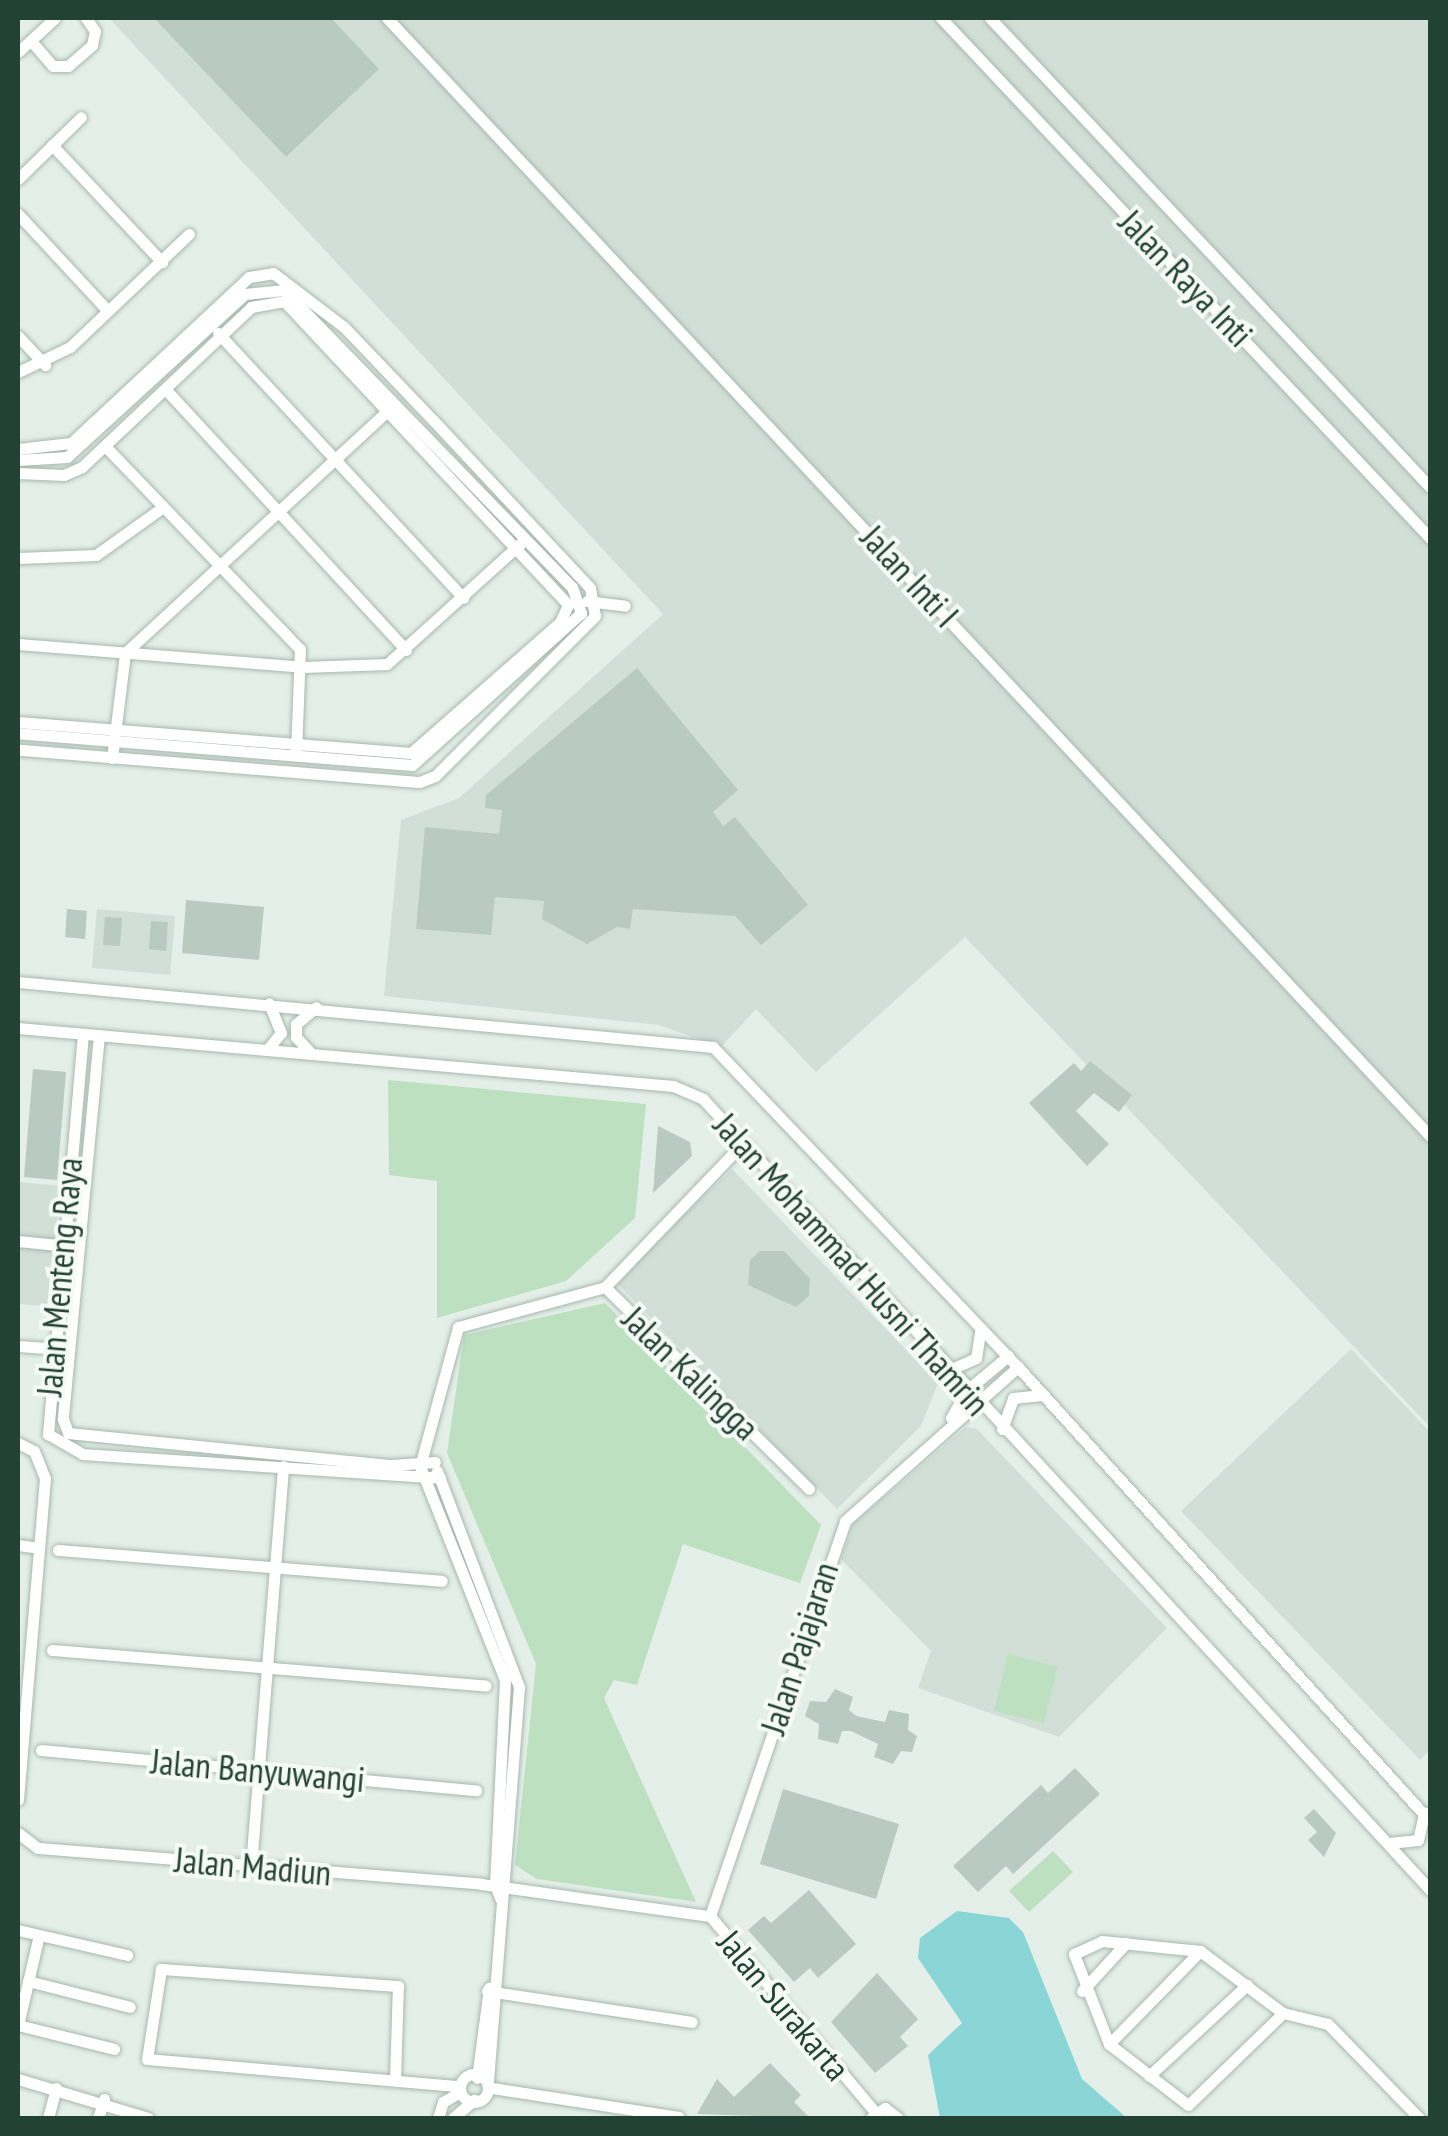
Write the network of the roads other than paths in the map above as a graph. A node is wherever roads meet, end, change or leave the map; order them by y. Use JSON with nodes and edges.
{"nodes":[{"id":1,"x":55,"y":18,"type":"edge"},
{"id":2,"x":86,"y":18,"type":"edge"},
{"id":3,"x":387,"y":18,"type":"edge"},
{"id":4,"x":941,"y":18,"type":"edge"},
{"id":5,"x":990,"y":18,"type":"edge"},
{"id":6,"x":31,"y":42,"type":"junction"},
{"id":7,"x":18,"y":52,"type":"edge"},
{"id":8,"x":81,"y":117,"type":"dead end"},
{"id":9,"x":52,"y":145,"type":"junction"},
{"id":10,"x":18,"y":179,"type":"edge"},
{"id":11,"x":18,"y":214,"type":"edge"},
{"id":12,"x":189,"y":234,"type":"dead end"},
{"id":13,"x":162,"y":262,"type":"junction"},
{"id":14,"x":108,"y":311,"type":"junction"},
{"id":15,"x":339,"y":331,"type":"junction"},
{"id":16,"x":218,"y":334,"type":"junction"},
{"id":17,"x":18,"y":336,"type":"edge"},
{"id":18,"x":182,"y":350,"type":"junction"},
{"id":19,"x":46,"y":365,"type":"junction"},
{"id":20,"x":18,"y":372,"type":"edge"},
{"id":21,"x":168,"y":392,"type":"junction"},
{"id":22,"x":399,"y":401,"type":"junction"},
{"id":23,"x":388,"y":410,"type":"junction"},
{"id":24,"x":88,"y":426,"type":"junction"},
{"id":25,"x":97,"y":438,"type":"junction"},
{"id":26,"x":18,"y":449,"type":"edge"},
{"id":27,"x":108,"y":449,"type":"junction"},
{"id":28,"x":459,"y":458,"type":"junction"},
{"id":29,"x":333,"y":459,"type":"junction"},
{"id":30,"x":18,"y":460,"type":"edge"},
{"id":31,"x":18,"y":473,"type":"edge"},
{"id":32,"x":1430,"y":487,"type":"edge"},
{"id":33,"x":163,"y":507,"type":"junction"},
{"id":34,"x":277,"y":510,"type":"junction"},
{"id":35,"x":1430,"y":538,"type":"edge"},
{"id":36,"x":522,"y":542,"type":"junction"},
{"id":37,"x":18,"y":558,"type":"edge"},
{"id":38,"x":218,"y":565,"type":"junction"},
{"id":39,"x":463,"y":598,"type":"junction"},
{"id":40,"x":594,"y":601,"type":"junction"},
{"id":41,"x":574,"y":604,"type":"junction"},
{"id":42,"x":625,"y":606,"type":"dead end"},
{"id":43,"x":18,"y":644,"type":"edge"},
{"id":44,"x":406,"y":650,"type":"junction"},
{"id":45,"x":125,"y":653,"type":"junction"},
{"id":46,"x":302,"y":667,"type":"junction"},
{"id":47,"x":18,"y":722,"type":"edge"},
{"id":48,"x":18,"y":733,"type":"edge"},
{"id":49,"x":115,"y":735,"type":"junction"},
{"id":50,"x":18,"y":750,"type":"edge"},
{"id":51,"x":296,"y":751,"type":"junction"},
{"id":52,"x":112,"y":758,"type":"junction"},
{"id":53,"x":295,"y":772,"type":"junction"},
{"id":54,"x":18,"y":982,"type":"edge"},
{"id":55,"x":270,"y":1003,"type":"junction"},
{"id":56,"x":316,"y":1007,"type":"junction"},
{"id":57,"x":18,"y":1028,"type":"edge"},
{"id":58,"x":83,"y":1034,"type":"junction"},
{"id":59,"x":98,"y":1035,"type":"junction"},
{"id":60,"x":267,"y":1050,"type":"junction"},
{"id":61,"x":314,"y":1054,"type":"junction"},
{"id":62,"x":1430,"y":1136,"type":"edge"},
{"id":63,"x":743,"y":1144,"type":"junction"},
{"id":64,"x":18,"y":1242,"type":"edge"},
{"id":65,"x":62,"y":1246,"type":"junction"},
{"id":66,"x":78,"y":1247,"type":"junction"},
{"id":67,"x":605,"y":1287,"type":"junction"},
{"id":68,"x":981,"y":1328,"type":"junction"},
{"id":69,"x":18,"y":1346,"type":"edge"},
{"id":70,"x":52,"y":1348,"type":"junction"},
{"id":71,"x":69,"y":1350,"type":"junction"},
{"id":72,"x":1008,"y":1356,"type":"junction"},
{"id":73,"x":1018,"y":1367,"type":"junction"},
{"id":74,"x":947,"y":1371,"type":"junction"},
{"id":75,"x":966,"y":1391,"type":"junction"},
{"id":76,"x":1046,"y":1396,"type":"junction"},
{"id":77,"x":978,"y":1405,"type":"junction"},
{"id":78,"x":952,"y":1418,"type":"junction"},
{"id":79,"x":1002,"y":1429,"type":"junction"},
{"id":80,"x":18,"y":1442,"type":"edge"},
{"id":81,"x":284,"y":1456,"type":"junction"},
{"id":82,"x":427,"y":1459,"type":"junction"},
{"id":83,"x":283,"y":1470,"type":"junction"},
{"id":84,"x":433,"y":1480,"type":"junction"},
{"id":85,"x":809,"y":1489,"type":"dead end"},
{"id":86,"x":18,"y":1545,"type":"edge"},
{"id":87,"x":39,"y":1548,"type":"junction"},
{"id":88,"x":58,"y":1550,"type":"dead end"},
{"id":89,"x":275,"y":1571,"type":"junction"},
{"id":90,"x":442,"y":1581,"type":"dead end"},
{"id":91,"x":24,"y":1647,"type":"edge"},
{"id":92,"x":52,"y":1650,"type":"dead end"},
{"id":93,"x":267,"y":1670,"type":"junction"},
{"id":94,"x":486,"y":1686,"type":"dead end"},
{"id":95,"x":41,"y":1750,"type":"dead end"},
{"id":96,"x":259,"y":1770,"type":"junction"},
{"id":97,"x":476,"y":1790,"type":"dead end"},
{"id":98,"x":18,"y":1800,"type":"edge"},
{"id":99,"x":1427,"y":1817,"type":"edge"},
{"id":100,"x":18,"y":1833,"type":"edge"},
{"id":101,"x":1383,"y":1839,"type":"junction"},
{"id":102,"x":251,"y":1866,"type":"junction"},
{"id":103,"x":1428,"y":1885,"type":"edge"},
{"id":104,"x":501,"y":1886,"type":"junction"},
{"id":105,"x":710,"y":1916,"type":"junction"},
{"id":106,"x":18,"y":1930,"type":"edge"},
{"id":107,"x":39,"y":1935,"type":"junction"},
{"id":108,"x":1126,"y":1943,"type":"junction"},
{"id":109,"x":1200,"y":1951,"type":"junction"},
{"id":110,"x":127,"y":1956,"type":"dead end"},
{"id":111,"x":28,"y":1981,"type":"junction"},
{"id":112,"x":1246,"y":1985,"type":"junction"},
{"id":113,"x":492,"y":1988,"type":"junction"},
{"id":114,"x":1082,"y":1991,"type":"junction"},
{"id":115,"x":130,"y":2006,"type":"dead end"},
{"id":116,"x":1283,"y":2014,"type":"junction"},
{"id":117,"x":692,"y":2022,"type":"dead end"},
{"id":118,"x":18,"y":2025,"type":"edge"},
{"id":119,"x":1109,"y":2044,"type":"junction"},
{"id":120,"x":114,"y":2049,"type":"dead end"},
{"id":121,"x":1149,"y":2076,"type":"junction"},
{"id":122,"x":18,"y":2079,"type":"edge"},
{"id":123,"x":395,"y":2079,"type":"junction"},
{"id":124,"x":486,"y":2082,"type":"junction"},
{"id":125,"x":56,"y":2088,"type":"junction"},
{"id":126,"x":457,"y":2089,"type":"junction"},
{"id":127,"x":104,"y":2099,"type":"junction"},
{"id":128,"x":474,"y":2100,"type":"junction"},
{"id":129,"x":873,"y":2115,"type":"edge"},
{"id":130,"x":679,"y":2117,"type":"edge"},
{"id":131,"x":48,"y":2118,"type":"edge"},
{"id":132,"x":98,"y":2118,"type":"edge"},
{"id":133,"x":148,"y":2118,"type":"edge"},
{"id":134,"x":438,"y":2118,"type":"edge"},
{"id":135,"x":453,"y":2118,"type":"edge"},
{"id":136,"x":898,"y":2118,"type":"edge"},
{"id":137,"x":1419,"y":2118,"type":"edge"}],
"edges":[{"from":1,"to":6,"type":"street"},
{"from":2,"to":6,"type":"street"},
{"from":3,"to":62,"type":"street","name":"Jalan Inti I"},
{"from":4,"to":35,"type":"street","name":"Jalan Raya Inti"},
{"from":5,"to":32,"type":"street","name":"Jalan Raya Inti"},
{"from":6,"to":7,"type":"street"},
{"from":8,"to":9,"type":"street"},
{"from":9,"to":10,"type":"street"},
{"from":9,"to":13,"type":"street"},
{"from":11,"to":14,"type":"street"},
{"from":12,"to":13,"type":"street"},
{"from":13,"to":14,"type":"street"},
{"from":14,"to":19,"type":"street"},
{"from":15,"to":16,"type":"street"},
{"from":15,"to":18,"type":"street"},
{"from":15,"to":22,"type":"street"},
{"from":15,"to":28,"type":"street"},
{"from":16,"to":18,"type":"street"},
{"from":16,"to":21,"type":"street"},
{"from":16,"to":23,"type":"street"},
{"from":16,"to":29,"type":"street"},
{"from":17,"to":19,"type":"street"},
{"from":18,"to":24,"type":"street"},
{"from":18,"to":25,"type":"street"},
{"from":19,"to":20,"type":"street"},
{"from":21,"to":27,"type":"street"},
{"from":21,"to":34,"type":"street"},
{"from":22,"to":23,"type":"street"},
{"from":22,"to":28,"type":"street"},
{"from":23,"to":29,"type":"street"},
{"from":23,"to":36,"type":"street"},
{"from":24,"to":25,"type":"street"},
{"from":24,"to":26,"type":"street"},
{"from":25,"to":27,"type":"street"},
{"from":25,"to":30,"type":"street"},
{"from":27,"to":31,"type":"street"},
{"from":27,"to":33,"type":"street"},
{"from":28,"to":36,"type":"street"},
{"from":28,"to":40,"type":"street"},
{"from":29,"to":34,"type":"street"},
{"from":29,"to":39,"type":"street"},
{"from":30,"to":31,"type":"street"},
{"from":33,"to":37,"type":"street"},
{"from":33,"to":38,"type":"street"},
{"from":34,"to":38,"type":"street"},
{"from":34,"to":44,"type":"street"},
{"from":36,"to":39,"type":"street"},
{"from":36,"to":41,"type":"street"},
{"from":38,"to":45,"type":"street"},
{"from":38,"to":46,"type":"street"},
{"from":39,"to":44,"type":"street"},
{"from":40,"to":41,"type":"street"},
{"from":40,"to":42,"type":"street"},
{"from":40,"to":53,"type":"street"},
{"from":41,"to":51,"type":"street"},
{"from":43,"to":45,"type":"street"},
{"from":44,"to":46,"type":"street"},
{"from":45,"to":46,"type":"street"},
{"from":45,"to":49,"type":"street"},
{"from":46,"to":51,"type":"street"},
{"from":47,"to":49,"type":"street"},
{"from":48,"to":49,"type":"street"},
{"from":49,"to":51,"type":"street"},
{"from":49,"to":52,"type":"street"},
{"from":50,"to":52,"type":"street"},
{"from":51,"to":53,"type":"street"},
{"from":52,"to":53,"type":"street"},
{"from":54,"to":55,"type":"street","name":"Jalan Mohammad Husni Thamrin"},
{"from":55,"to":56,"type":"street","name":"Jalan Mohammad Husni Thamrin"},
{"from":55,"to":60,"type":"street"},
{"from":56,"to":61,"type":"street"},
{"from":56,"to":68,"type":"street","name":"Jalan Mohammad Husni Thamrin"},
{"from":57,"to":58,"type":"street","name":"Jalan Mohammad Husni Thamrin"},
{"from":58,"to":59,"type":"street","name":"Jalan Mohammad Husni Thamrin"},
{"from":58,"to":65,"type":"street","name":"Jalan Menteng Raya"},
{"from":59,"to":60,"type":"street","name":"Jalan Mohammad Husni Thamrin"},
{"from":59,"to":66,"type":"street","name":"Jalan Menteng Raya"},
{"from":60,"to":61,"type":"street","name":"Jalan Mohammad Husni Thamrin"},
{"from":61,"to":63,"type":"street","name":"Jalan Mohammad Husni Thamrin"},
{"from":63,"to":67,"type":"street"},
{"from":63,"to":74,"type":"street","name":"Jalan Mohammad Husni Thamrin"},
{"from":64,"to":65,"type":"street"},
{"from":65,"to":66,"type":"street"},
{"from":65,"to":70,"type":"street","name":"Jalan Menteng Raya"},
{"from":66,"to":71,"type":"street","name":"Jalan Menteng Raya"},
{"from":67,"to":82,"type":"street","name":"Jalan Kalingga"},
{"from":67,"to":85,"type":"street","name":"Jalan Kalingga"},
{"from":68,"to":72,"type":"street","name":"Jalan Mohammad Husni Thamrin"},
{"from":68,"to":74,"type":"street"},
{"from":69,"to":70,"type":"street"},
{"from":70,"to":71,"type":"street"},
{"from":70,"to":83,"type":"street","name":"Jalan Menteng Raya"},
{"from":71,"to":81,"type":"street","name":"Jalan Menteng Raya"},
{"from":72,"to":73,"type":"street","name":"Jalan Mohammad Husni Thamrin"},
{"from":72,"to":75,"type":"street","name":"Jalan Pajajaran"},
{"from":73,"to":76,"type":"street","name":"Jalan Mohammad Husni Thamrin"},
{"from":73,"to":77,"type":"street","name":"Jalan Pajajaran"},
{"from":74,"to":75,"type":"street","name":"Jalan Mohammad Husni Thamrin"},
{"from":75,"to":77,"type":"street","name":"Jalan Mohammad Husni Thamrin"},
{"from":75,"to":78,"type":"street","name":"Jalan Pajajaran"},
{"from":76,"to":79,"type":"street"},
{"from":76,"to":99,"type":"street","name":"Jalan Mohammad Husni Thamrin"},
{"from":77,"to":78,"type":"street","name":"Jalan Pajajaran"},
{"from":77,"to":79,"type":"street","name":"Jalan Mohammad Husni Thamrin"},
{"from":78,"to":105,"type":"street","name":"Jalan Pajajaran"},
{"from":79,"to":101,"type":"street","name":"Jalan Mohammad Husni Thamrin"},
{"from":80,"to":87,"type":"street"},
{"from":81,"to":82,"type":"street","name":"Jalan Menteng Raya"},
{"from":81,"to":83,"type":"street"},
{"from":82,"to":84,"type":"street"},
{"from":83,"to":84,"type":"street","name":"Jalan Menteng Raya"},
{"from":83,"to":89,"type":"street"},
{"from":84,"to":104,"type":"street"},
{"from":86,"to":87,"type":"street"},
{"from":87,"to":91,"type":"street"},
{"from":88,"to":89,"type":"street"},
{"from":89,"to":90,"type":"street"},
{"from":89,"to":93,"type":"street"},
{"from":91,"to":98,"type":"street"},
{"from":92,"to":93,"type":"street"},
{"from":93,"to":94,"type":"street"},
{"from":93,"to":96,"type":"street"},
{"from":95,"to":96,"type":"street","name":"Jalan Banyuwangi"},
{"from":96,"to":97,"type":"street","name":"Jalan Banyuwangi"},
{"from":96,"to":102,"type":"street"},
{"from":99,"to":101,"type":"street"},
{"from":100,"to":102,"type":"street","name":"Jalan Madiun"},
{"from":101,"to":103,"type":"street","name":"Jalan Mohammad Husni Thamrin"},
{"from":102,"to":104,"type":"street","name":"Jalan Madiun"},
{"from":104,"to":105,"type":"street","name":"Jalan Surakarta"},
{"from":104,"to":113,"type":"street"},
{"from":105,"to":129,"type":"street","name":"Jalan Surakarta"},
{"from":106,"to":107,"type":"street"},
{"from":107,"to":110,"type":"street"},
{"from":107,"to":111,"type":"street"},
{"from":108,"to":109,"type":"street"},
{"from":108,"to":114,"type":"street"},
{"from":108,"to":114,"type":"street"},
{"from":109,"to":112,"type":"street"},
{"from":109,"to":119,"type":"street"},
{"from":111,"to":115,"type":"street"},
{"from":111,"to":118,"type":"street"},
{"from":112,"to":116,"type":"street"},
{"from":112,"to":121,"type":"street"},
{"from":113,"to":117,"type":"street"},
{"from":113,"to":124,"type":"street"},
{"from":114,"to":119,"type":"street"},
{"from":116,"to":121,"type":"street"},
{"from":116,"to":137,"type":"street"},
{"from":118,"to":120,"type":"street"},
{"from":119,"to":121,"type":"street"},
{"from":122,"to":125,"type":"street"},
{"from":123,"to":123,"type":"street"},
{"from":123,"to":126,"type":"street"},
{"from":124,"to":126,"type":"street"},
{"from":124,"to":128,"type":"street"},
{"from":124,"to":130,"type":"street"},
{"from":125,"to":127,"type":"street"},
{"from":125,"to":131,"type":"street"},
{"from":126,"to":128,"type":"street"},
{"from":126,"to":134,"type":"street"},
{"from":127,"to":132,"type":"street"},
{"from":127,"to":133,"type":"street"},
{"from":128,"to":135,"type":"street"},
{"from":129,"to":136,"type":"street"}]}
